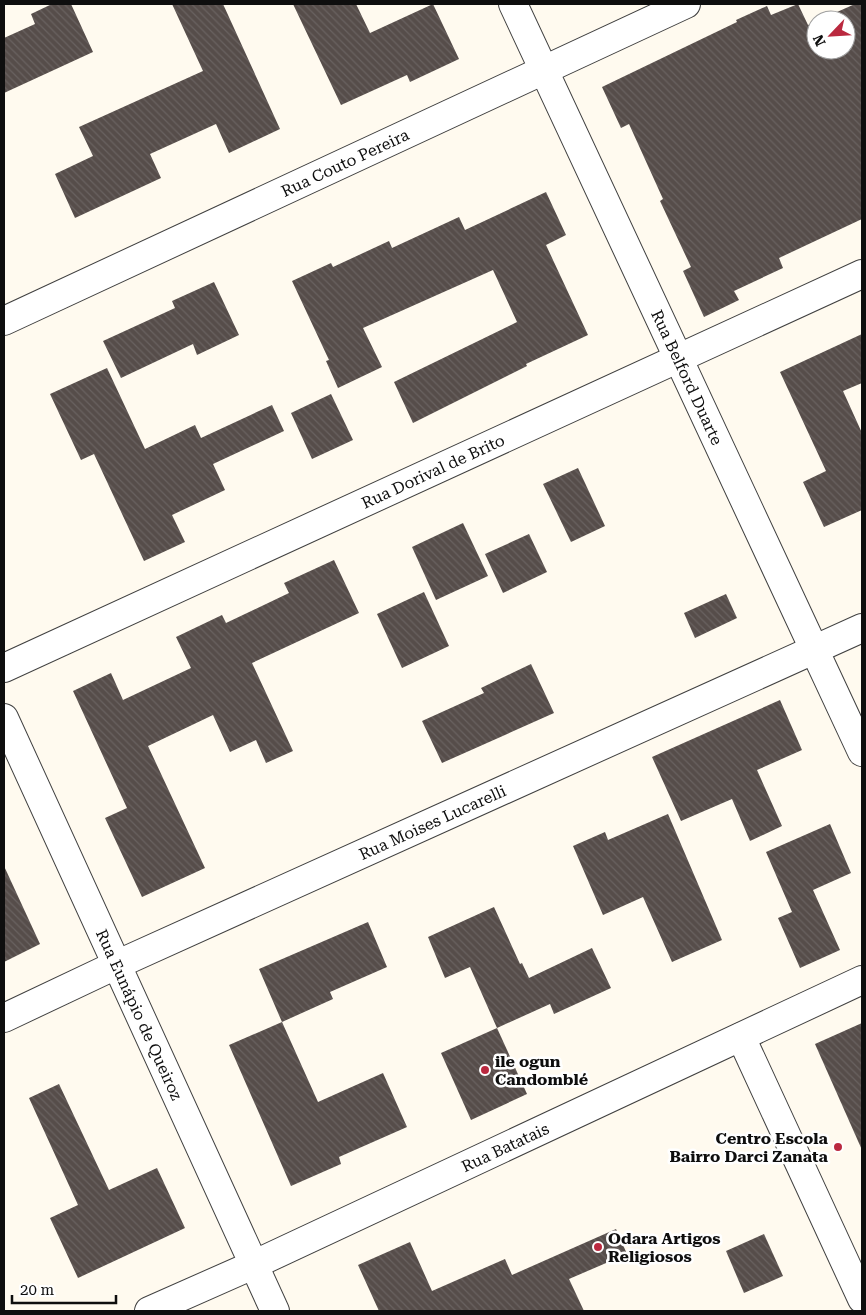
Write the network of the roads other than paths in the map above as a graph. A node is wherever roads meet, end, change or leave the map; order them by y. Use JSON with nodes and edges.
{"nodes":[{"id":1,"x":513,"y":4,"type":"edge"},
{"id":2,"x":686,"y":4,"type":"edge"},
{"id":3,"x":544,"y":70,"type":"junction"},
{"id":4,"x":862,"y":274,"type":"edge"},
{"id":5,"x":4,"y":321,"type":"edge"},
{"id":6,"x":679,"y":359,"type":"junction"},
{"id":7,"x":862,"y":628,"type":"edge"},
{"id":8,"x":814,"y":650,"type":"junction"},
{"id":9,"x":4,"y":668,"type":"edge"},
{"id":10,"x":4,"y":718,"type":"edge"},
{"id":11,"x":862,"y":752,"type":"edge"},
{"id":12,"x":116,"y":965,"type":"junction"},
{"id":13,"x":862,"y":980,"type":"edge"},
{"id":14,"x":4,"y":1018,"type":"edge"},
{"id":15,"x":741,"y":1037,"type":"junction"},
{"id":16,"x":253,"y":1265,"type":"junction"},
{"id":17,"x":862,"y":1300,"type":"edge"},
{"id":18,"x":148,"y":1311,"type":"edge"},
{"id":19,"x":275,"y":1311,"type":"edge"}],
"edges":[{"from":1,"to":3,"type":"street","name":"Rua Belford Duarte"},
{"from":2,"to":3,"type":"street","name":"Rua Couto Pereira"},
{"from":3,"to":5,"type":"street","name":"Rua Couto Pereira"},
{"from":3,"to":6,"type":"street","name":"Rua Belford Duarte"},
{"from":4,"to":6,"type":"street","name":"Rua Dorival de Brito"},
{"from":6,"to":8,"type":"street","name":"Rua Belford Duarte"},
{"from":6,"to":9,"type":"street","name":"Rua Dorival de Brito"},
{"from":7,"to":8,"type":"street","name":"Rua Moises Lucarelli"},
{"from":8,"to":11,"type":"street","name":"Rua Belford Duarte"},
{"from":8,"to":12,"type":"street","name":"Rua Moises Lucarelli"},
{"from":10,"to":12,"type":"street","name":"Rua Eunápio de Queiroz"},
{"from":12,"to":14,"type":"street","name":"Rua Moises Lucarelli"},
{"from":12,"to":16,"type":"street","name":"Rua Eunápio de Queiroz"},
{"from":13,"to":15,"type":"street","name":"Rua Batatais"},
{"from":15,"to":16,"type":"street","name":"Rua Batatais"},
{"from":15,"to":17,"type":"street"},
{"from":16,"to":18,"type":"street","name":"Rua Batatais"},
{"from":16,"to":19,"type":"street","name":"Rua Eunápio de Queiroz"}]}
